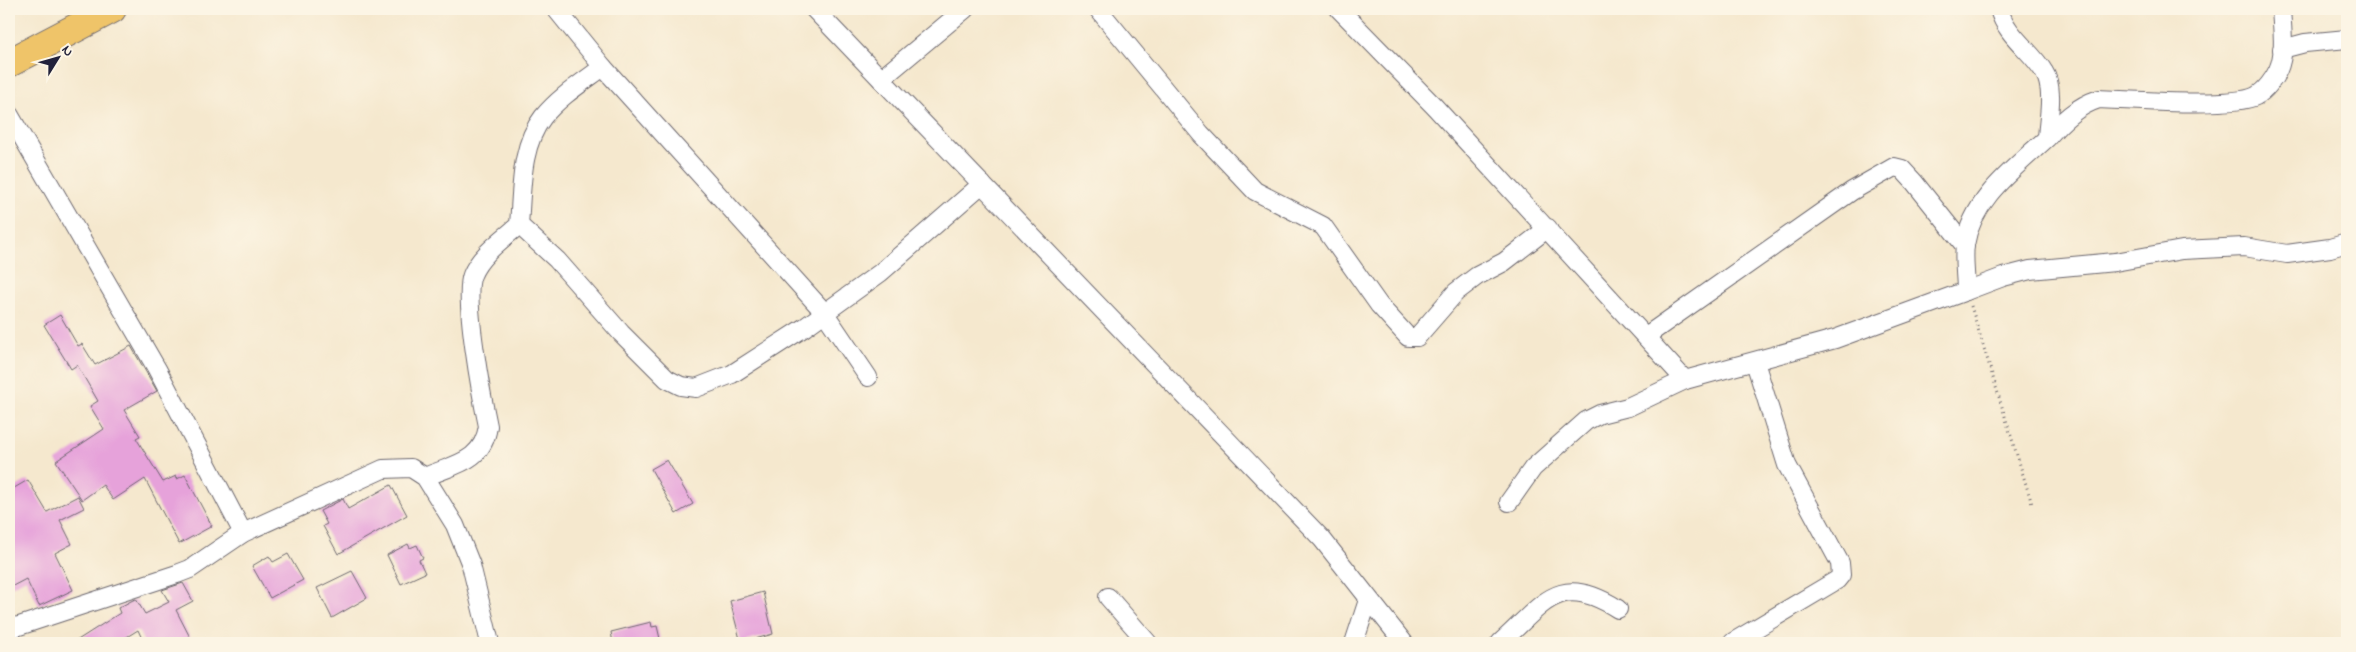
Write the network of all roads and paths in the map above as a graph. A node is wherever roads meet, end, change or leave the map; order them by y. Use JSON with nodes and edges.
{"nodes":[{"id":1,"x":112,"y":9,"type":"edge"},
{"id":2,"x":556,"y":9,"type":"edge"},
{"id":3,"x":814,"y":9,"type":"edge"},
{"id":4,"x":965,"y":9,"type":"edge"},
{"id":5,"x":1098,"y":9,"type":"edge"},
{"id":6,"x":1339,"y":9,"type":"edge"},
{"id":7,"x":1999,"y":9,"type":"edge"},
{"id":8,"x":2281,"y":9,"type":"edge"},
{"id":9,"x":2347,"y":39,"type":"edge"},
{"id":10,"x":2282,"y":49,"type":"junction"},
{"id":11,"x":9,"y":63,"type":"edge"},
{"id":12,"x":603,"y":66,"type":"junction"},
{"id":13,"x":881,"y":79,"type":"junction"},
{"id":14,"x":9,"y":114,"type":"edge"},
{"id":15,"x":2047,"y":138,"type":"junction"},
{"id":16,"x":982,"y":184,"type":"junction"},
{"id":17,"x":518,"y":225,"type":"junction"},
{"id":18,"x":1548,"y":228,"type":"junction"},
{"id":19,"x":2347,"y":243,"type":"edge"},
{"id":20,"x":1965,"y":246,"type":"junction"},
{"id":21,"x":1966,"y":291,"type":"junction"},
{"id":22,"x":824,"y":312,"type":"junction"},
{"id":23,"x":1646,"y":336,"type":"junction"},
{"id":24,"x":1755,"y":362,"type":"junction"},
{"id":25,"x":868,"y":377,"type":"dead end"},
{"id":26,"x":1685,"y":380,"type":"junction"},
{"id":27,"x":426,"y":476,"type":"junction"},
{"id":28,"x":1509,"y":502,"type":"dead end"},
{"id":29,"x":2032,"y":504,"type":"dead end"},
{"id":30,"x":243,"y":533,"type":"junction"},
{"id":31,"x":1108,"y":597,"type":"dead end"},
{"id":32,"x":1368,"y":600,"type":"junction"},
{"id":33,"x":1618,"y":609,"type":"dead end"},
{"id":34,"x":9,"y":625,"type":"edge"},
{"id":35,"x":1733,"y":642,"type":"dead end"},
{"id":36,"x":490,"y":643,"type":"edge"},
{"id":37,"x":1148,"y":643,"type":"edge"},
{"id":38,"x":1354,"y":643,"type":"edge"},
{"id":39,"x":1404,"y":643,"type":"edge"},
{"id":40,"x":1500,"y":643,"type":"edge"}],
"edges":[{"from":1,"to":11,"type":"main road"},
{"from":2,"to":12,"type":"street"},
{"from":3,"to":13,"type":"street"},
{"from":4,"to":13,"type":"street"},
{"from":5,"to":18,"type":"street"},
{"from":6,"to":18,"type":"street"},
{"from":7,"to":15,"type":"street"},
{"from":8,"to":10,"type":"street"},
{"from":9,"to":10,"type":"street"},
{"from":10,"to":15,"type":"street"},
{"from":12,"to":17,"type":"street"},
{"from":12,"to":22,"type":"street"},
{"from":13,"to":16,"type":"street"},
{"from":14,"to":30,"type":"street"},
{"from":15,"to":20,"type":"street"},
{"from":16,"to":22,"type":"street"},
{"from":16,"to":32,"type":"street"},
{"from":17,"to":22,"type":"street"},
{"from":17,"to":27,"type":"street"},
{"from":18,"to":23,"type":"street"},
{"from":19,"to":21,"type":"street"},
{"from":20,"to":21,"type":"street"},
{"from":20,"to":23,"type":"street"},
{"from":21,"to":24,"type":"street"},
{"from":21,"to":29,"type":"path"},
{"from":22,"to":25,"type":"street"},
{"from":23,"to":26,"type":"street"},
{"from":24,"to":26,"type":"street"},
{"from":24,"to":35,"type":"street"},
{"from":26,"to":28,"type":"street"},
{"from":27,"to":30,"type":"street"},
{"from":27,"to":36,"type":"street"},
{"from":30,"to":34,"type":"street"},
{"from":31,"to":37,"type":"street"},
{"from":32,"to":38,"type":"street"},
{"from":32,"to":39,"type":"street"},
{"from":33,"to":40,"type":"street"}]}
